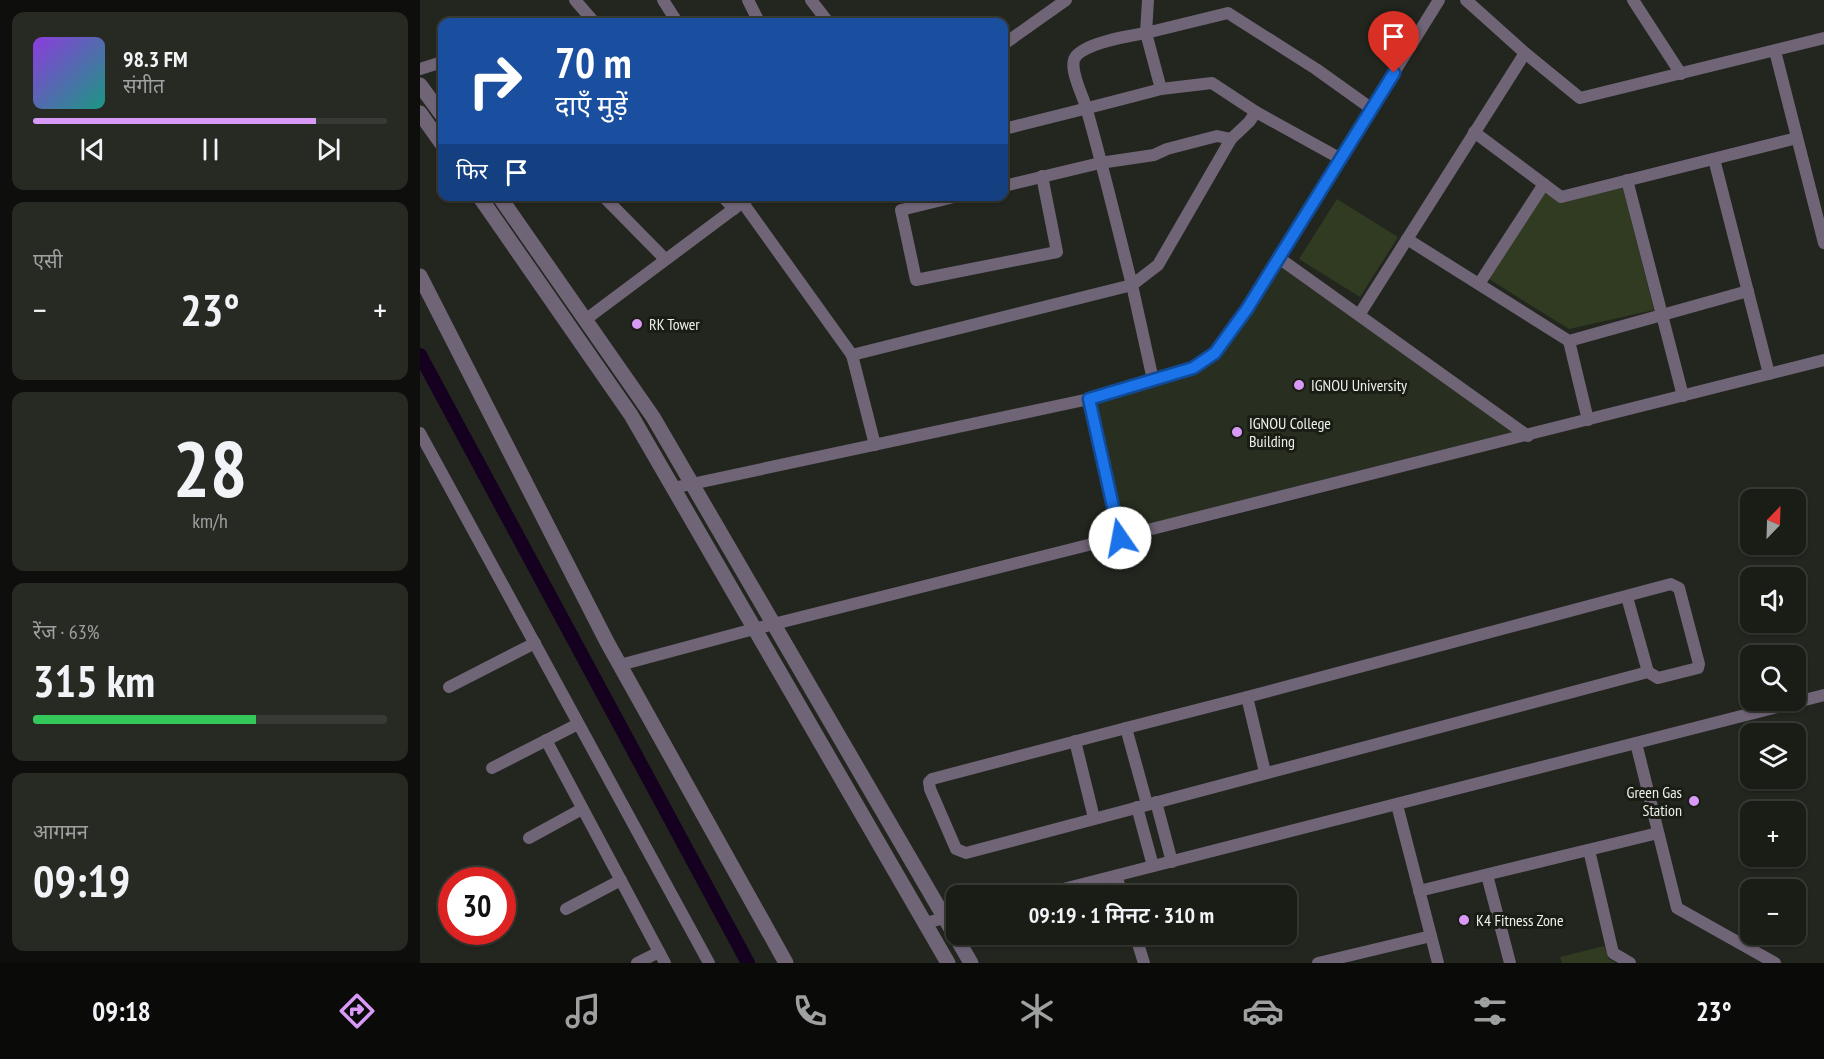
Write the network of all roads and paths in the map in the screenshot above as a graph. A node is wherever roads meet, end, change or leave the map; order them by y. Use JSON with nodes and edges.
{"nodes":[{"id":1,"x":575,"y":0,"type":"edge"},
{"id":2,"x":663,"y":0,"type":"edge"},
{"id":3,"x":748,"y":0,"type":"edge"},
{"id":4,"x":1066,"y":0,"type":"edge"},
{"id":5,"x":1148,"y":0,"type":"edge"},
{"id":6,"x":1439,"y":0,"type":"edge"},
{"id":7,"x":1466,"y":0,"type":"edge"},
{"id":8,"x":1633,"y":0,"type":"edge"},
{"id":9,"x":816,"y":2,"type":"edge"},
{"id":10,"x":591,"y":18,"type":"edge"},
{"id":11,"x":674,"y":18,"type":"edge"},
{"id":12,"x":757,"y":18,"type":"edge"},
{"id":13,"x":826,"y":18,"type":"edge"},
{"id":14,"x":1146,"y":33,"type":"junction"},
{"id":15,"x":1824,"y":38,"type":"edge"},
{"id":16,"x":1008,"y":41,"type":"edge"},
{"id":17,"x":1775,"y":51,"type":"junction"},
{"id":18,"x":1525,"y":53,"type":"junction"},
{"id":19,"x":438,"y":63,"type":"edge"},
{"id":20,"x":420,"y":69,"type":"edge"},
{"id":21,"x":1681,"y":74,"type":"junction"},
{"id":22,"x":420,"y":85,"type":"edge"},
{"id":23,"x":1161,"y":89,"type":"junction"},
{"id":24,"x":1086,"y":108,"type":"junction"},
{"id":25,"x":1372,"y":109,"type":"junction"},
{"id":26,"x":438,"y":110,"type":"edge"},
{"id":27,"x":420,"y":112,"type":"edge"},
{"id":28,"x":1256,"y":112,"type":"junction"},
{"id":29,"x":1008,"y":128,"type":"edge"},
{"id":30,"x":1474,"y":132,"type":"junction"},
{"id":31,"x":438,"y":138,"type":"edge"},
{"id":32,"x":1797,"y":138,"type":"junction"},
{"id":33,"x":1231,"y":139,"type":"junction"},
{"id":34,"x":1341,"y":159,"type":"junction"},
{"id":35,"x":1714,"y":159,"type":"junction"},
{"id":36,"x":1100,"y":163,"type":"junction"},
{"id":37,"x":1042,"y":176,"type":"junction"},
{"id":38,"x":1627,"y":180,"type":"junction"},
{"id":39,"x":1544,"y":184,"type":"junction"},
{"id":40,"x":1008,"y":185,"type":"edge"},
{"id":41,"x":482,"y":201,"type":"edge"},
{"id":42,"x":502,"y":201,"type":"edge"},
{"id":43,"x":608,"y":201,"type":"edge"},
{"id":44,"x":938,"y":201,"type":"edge"},
{"id":45,"x":743,"y":203,"type":"edge"},
{"id":46,"x":1407,"y":239,"type":"junction"},
{"id":47,"x":1824,"y":243,"type":"edge"},
{"id":48,"x":1279,"y":258,"type":"junction"},
{"id":49,"x":664,"y":259,"type":"junction"},
{"id":50,"x":420,"y":276,"type":"edge"},
{"id":51,"x":1479,"y":284,"type":"junction"},
{"id":52,"x":1132,"y":285,"type":"junction"},
{"id":53,"x":1748,"y":291,"type":"junction"},
{"id":54,"x":1359,"y":315,"type":"junction"},
{"id":55,"x":1663,"y":315,"type":"junction"},
{"id":56,"x":585,"y":320,"type":"junction"},
{"id":57,"x":1569,"y":340,"type":"junction"},
{"id":58,"x":852,"y":355,"type":"junction"},
{"id":59,"x":1824,"y":360,"type":"edge"},
{"id":60,"x":1769,"y":374,"type":"junction"},
{"id":61,"x":1153,"y":380,"type":"junction"},
{"id":62,"x":1683,"y":396,"type":"junction"},
{"id":63,"x":1089,"y":399,"type":"junction"},
{"id":64,"x":1588,"y":420,"type":"junction"},
{"id":65,"x":420,"y":433,"type":"edge"},
{"id":66,"x":1527,"y":436,"type":"junction"},
{"id":67,"x":875,"y":445,"type":"junction"},
{"id":68,"x":692,"y":484,"type":"junction"},
{"id":69,"x":673,"y":488,"type":"junction"},
{"id":70,"x":1120,"y":538,"type":"junction"},
{"id":71,"x":1627,"y":597,"type":"junction"},
{"id":72,"x":773,"y":624,"type":"junction"},
{"id":73,"x":754,"y":629,"type":"junction"},
{"id":74,"x":535,"y":644,"type":"junction"},
{"id":75,"x":621,"y":665,"type":"junction"},
{"id":76,"x":1648,"y":672,"type":"junction"},
{"id":77,"x":449,"y":687,"type":"dead end"},
{"id":78,"x":1824,"y":695,"type":"edge"},
{"id":79,"x":1247,"y":697,"type":"junction"},
{"id":80,"x":578,"y":724,"type":"junction"},
{"id":81,"x":1126,"y":728,"type":"junction"},
{"id":82,"x":546,"y":740,"type":"junction"},
{"id":83,"x":1075,"y":741,"type":"junction"},
{"id":84,"x":1636,"y":743,"type":"junction"},
{"id":85,"x":492,"y":768,"type":"dead end"},
{"id":86,"x":1264,"y":771,"type":"junction"},
{"id":87,"x":1147,"y":804,"type":"junction"},
{"id":88,"x":1397,"y":805,"type":"junction"},
{"id":89,"x":582,"y":809,"type":"junction"},
{"id":90,"x":1094,"y":818,"type":"junction"},
{"id":91,"x":1658,"y":833,"type":"junction"},
{"id":92,"x":529,"y":838,"type":"dead end"},
{"id":93,"x":1589,"y":850,"type":"junction"},
{"id":94,"x":1172,"y":862,"type":"junction"},
{"id":95,"x":1153,"y":866,"type":"junction"},
{"id":96,"x":1487,"y":875,"type":"junction"},
{"id":97,"x":1116,"y":876,"type":"junction"},
{"id":98,"x":621,"y":880,"type":"junction"},
{"id":99,"x":1080,"y":885,"type":"edge"},
{"id":100,"x":1119,"y":885,"type":"edge"},
{"id":101,"x":1419,"y":891,"type":"junction"},
{"id":102,"x":946,"y":908,"type":"edge"},
{"id":103,"x":566,"y":909,"type":"dead end"},
{"id":104,"x":946,"y":917,"type":"edge"},
{"id":105,"x":925,"y":923,"type":"junction"},
{"id":106,"x":1431,"y":936,"type":"junction"},
{"id":107,"x":963,"y":945,"type":"edge"},
{"id":108,"x":1138,"y":945,"type":"edge"},
{"id":109,"x":662,"y":957,"type":"edge"},
{"id":110,"x":1339,"y":961,"type":"edge"},
{"id":111,"x":637,"y":963,"type":"edge"},
{"id":112,"x":708,"y":963,"type":"edge"},
{"id":113,"x":786,"y":963,"type":"edge"},
{"id":114,"x":948,"y":963,"type":"edge"},
{"id":115,"x":971,"y":963,"type":"edge"},
{"id":116,"x":1144,"y":963,"type":"edge"},
{"id":117,"x":1318,"y":963,"type":"edge"},
{"id":118,"x":1438,"y":963,"type":"edge"},
{"id":119,"x":1510,"y":963,"type":"edge"},
{"id":120,"x":1630,"y":963,"type":"edge"},
{"id":121,"x":1775,"y":963,"type":"edge"}],
"edges":[{"from":1,"to":10,"type":"street"},
{"from":2,"to":11,"type":"street"},
{"from":3,"to":12,"type":"street"},
{"from":4,"to":16,"type":"street"},
{"from":5,"to":14,"type":"street"},
{"from":6,"to":25,"type":"street"},
{"from":7,"to":18,"type":"street"},
{"from":8,"to":21,"type":"street"},
{"from":9,"to":13,"type":"street"},
{"from":14,"to":23,"type":"street"},
{"from":14,"to":24,"type":"street"},
{"from":14,"to":25,"type":"street"},
{"from":15,"to":17,"type":"street"},
{"from":17,"to":21,"type":"street"},
{"from":17,"to":32,"type":"street"},
{"from":18,"to":21,"type":"street"},
{"from":18,"to":30,"type":"street"},
{"from":19,"to":20,"type":"street"},
{"from":22,"to":26,"type":"street"},
{"from":23,"to":24,"type":"street"},
{"from":23,"to":28,"type":"street"},
{"from":24,"to":29,"type":"street"},
{"from":24,"to":36,"type":"street"},
{"from":25,"to":34,"type":"street"},
{"from":27,"to":31,"type":"street"},
{"from":28,"to":33,"type":"street"},
{"from":28,"to":34,"type":"street"},
{"from":30,"to":39,"type":"street"},
{"from":30,"to":46,"type":"street"},
{"from":32,"to":35,"type":"street"},
{"from":32,"to":47,"type":"street"},
{"from":33,"to":36,"type":"street"},
{"from":33,"to":52,"type":"street"},
{"from":34,"to":48,"type":"street"},
{"from":35,"to":38,"type":"street"},
{"from":35,"to":53,"type":"street"},
{"from":36,"to":37,"type":"street"},
{"from":36,"to":52,"type":"street"},
{"from":37,"to":40,"type":"street"},
{"from":37,"to":44,"type":"street"},
{"from":38,"to":39,"type":"street"},
{"from":38,"to":55,"type":"street"},
{"from":39,"to":51,"type":"street"},
{"from":41,"to":69,"type":"street"},
{"from":42,"to":56,"type":"street"},
{"from":43,"to":49,"type":"street"},
{"from":45,"to":49,"type":"street"},
{"from":45,"to":58,"type":"street"},
{"from":46,"to":51,"type":"street"},
{"from":46,"to":54,"type":"street"},
{"from":48,"to":54,"type":"street"},
{"from":48,"to":61,"type":"street"},
{"from":49,"to":56,"type":"street"},
{"from":50,"to":75,"type":"street"},
{"from":51,"to":57,"type":"street"},
{"from":52,"to":58,"type":"street"},
{"from":52,"to":61,"type":"street"},
{"from":53,"to":55,"type":"street"},
{"from":53,"to":60,"type":"street"},
{"from":54,"to":66,"type":"street"},
{"from":55,"to":57,"type":"street"},
{"from":55,"to":62,"type":"street"},
{"from":56,"to":68,"type":"street"},
{"from":57,"to":64,"type":"street"},
{"from":58,"to":67,"type":"street"},
{"from":59,"to":60,"type":"street"},
{"from":60,"to":62,"type":"street"},
{"from":61,"to":63,"type":"street"},
{"from":62,"to":64,"type":"street"},
{"from":63,"to":67,"type":"street"},
{"from":63,"to":70,"type":"street"},
{"from":64,"to":66,"type":"street"},
{"from":65,"to":74,"type":"street"},
{"from":66,"to":70,"type":"street"},
{"from":67,"to":68,"type":"street"},
{"from":68,"to":69,"type":"street"},
{"from":68,"to":72,"type":"street"},
{"from":69,"to":73,"type":"street"},
{"from":70,"to":72,"type":"street"},
{"from":71,"to":76,"type":"street"},
{"from":71,"to":76,"type":"street"},
{"from":71,"to":79,"type":"street"},
{"from":72,"to":73,"type":"street"},
{"from":72,"to":102,"type":"street"},
{"from":73,"to":75,"type":"street"},
{"from":73,"to":105,"type":"street"},
{"from":74,"to":77,"type":"street"},
{"from":74,"to":80,"type":"street"},
{"from":75,"to":113,"type":"street"},
{"from":76,"to":86,"type":"street"},
{"from":78,"to":84,"type":"street"},
{"from":79,"to":81,"type":"street"},
{"from":79,"to":86,"type":"street"},
{"from":80,"to":82,"type":"street"},
{"from":80,"to":112,"type":"street"},
{"from":81,"to":83,"type":"street"},
{"from":81,"to":87,"type":"street"},
{"from":82,"to":85,"type":"street"},
{"from":82,"to":89,"type":"street"},
{"from":83,"to":90,"type":"street"},
{"from":83,"to":90,"type":"street"},
{"from":84,"to":88,"type":"street"},
{"from":84,"to":91,"type":"street"},
{"from":86,"to":87,"type":"street"},
{"from":87,"to":90,"type":"street"},
{"from":87,"to":94,"type":"street"},
{"from":87,"to":95,"type":"street"},
{"from":88,"to":94,"type":"street"},
{"from":88,"to":101,"type":"street"},
{"from":89,"to":92,"type":"street"},
{"from":89,"to":98,"type":"street"},
{"from":91,"to":93,"type":"street"},
{"from":91,"to":121,"type":"street"},
{"from":93,"to":96,"type":"street"},
{"from":93,"to":120,"type":"street"},
{"from":94,"to":95,"type":"street"},
{"from":95,"to":97,"type":"street"},
{"from":96,"to":101,"type":"street"},
{"from":96,"to":119,"type":"street"},
{"from":97,"to":99,"type":"street"},
{"from":97,"to":100,"type":"street"},
{"from":98,"to":103,"type":"street"},
{"from":98,"to":109,"type":"street"},
{"from":101,"to":106,"type":"street"},
{"from":104,"to":105,"type":"street"},
{"from":105,"to":114,"type":"street"},
{"from":106,"to":110,"type":"street"},
{"from":106,"to":118,"type":"street"},
{"from":107,"to":115,"type":"street"},
{"from":108,"to":116,"type":"street"},
{"from":109,"to":111,"type":"street"},
{"from":110,"to":117,"type":"street"}]}
